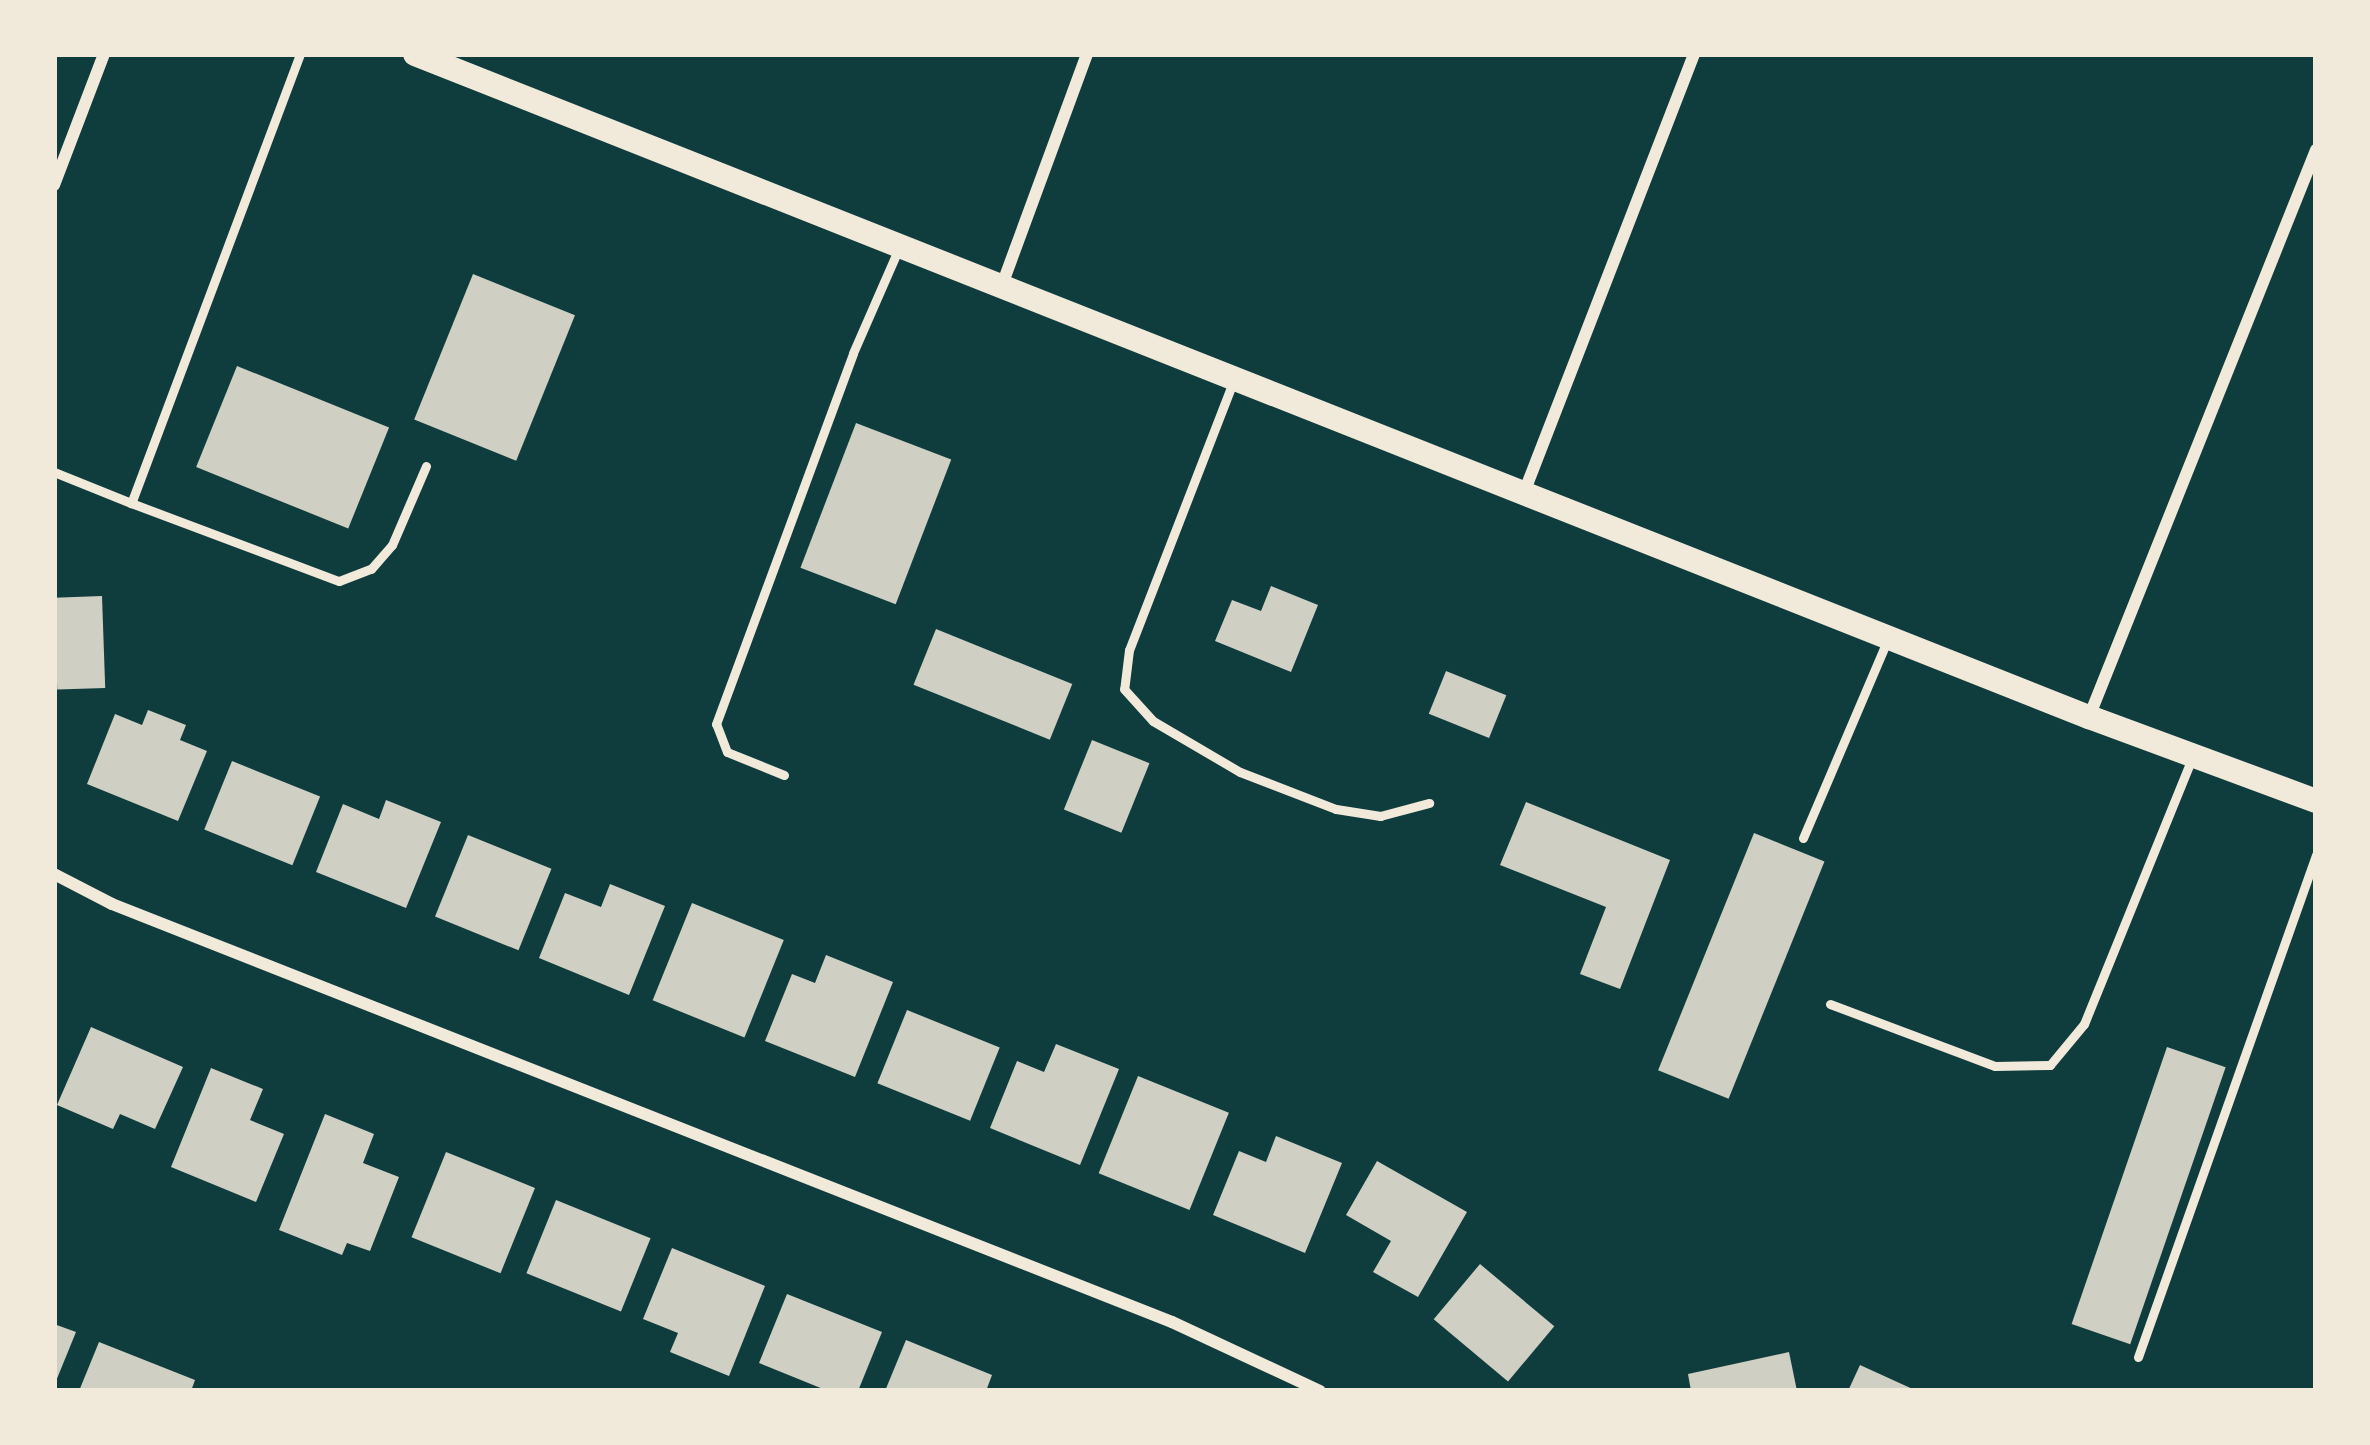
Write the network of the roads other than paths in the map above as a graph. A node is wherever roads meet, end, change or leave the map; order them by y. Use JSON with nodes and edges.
{"nodes":[{"id":1,"x":104,"y":54,"type":"edge"},
{"id":2,"x":300,"y":54,"type":"edge"},
{"id":3,"x":415,"y":54,"type":"edge"},
{"id":4,"x":1087,"y":54,"type":"edge"},
{"id":5,"x":1694,"y":54,"type":"edge"},
{"id":6,"x":446,"y":60,"type":"edge"},
{"id":7,"x":2316,"y":150,"type":"edge"},
{"id":8,"x":54,"y":184,"type":"edge"},
{"id":9,"x":901,"y":246,"type":"junction"},
{"id":10,"x":1002,"y":285,"type":"junction"},
{"id":11,"x":1235,"y":376,"type":"junction"},
{"id":12,"x":426,"y":466,"type":"dead end"},
{"id":13,"x":54,"y":472,"type":"edge"},
{"id":14,"x":1525,"y":490,"type":"junction"},
{"id":15,"x":131,"y":503,"type":"junction"},
{"id":16,"x":1889,"y":637,"type":"junction"},
{"id":17,"x":2089,"y":717,"type":"junction"},
{"id":18,"x":2193,"y":755,"type":"junction"},
{"id":19,"x":784,"y":775,"type":"dead end"},
{"id":20,"x":2316,"y":801,"type":"edge"},
{"id":21,"x":1429,"y":803,"type":"dead end"},
{"id":22,"x":1803,"y":838,"type":"dead end"},
{"id":23,"x":2316,"y":855,"type":"edge"},
{"id":24,"x":54,"y":874,"type":"edge"},
{"id":25,"x":1830,"y":1004,"type":"dead end"},
{"id":26,"x":2138,"y":1357,"type":"dead end"},
{"id":27,"x":1320,"y":1391,"type":"edge"}],
"edges":[{"from":1,"to":8,"type":"street"},
{"from":2,"to":15,"type":"lane"},
{"from":3,"to":6,"type":"main road"},
{"from":4,"to":10,"type":"street"},
{"from":5,"to":14,"type":"street"},
{"from":6,"to":9,"type":"main road"},
{"from":7,"to":17,"type":"street"},
{"from":9,"to":10,"type":"main road"},
{"from":9,"to":19,"type":"lane"},
{"from":10,"to":11,"type":"main road"},
{"from":11,"to":14,"type":"main road"},
{"from":11,"to":21,"type":"lane"},
{"from":12,"to":15,"type":"lane"},
{"from":13,"to":15,"type":"lane"},
{"from":14,"to":16,"type":"main road"},
{"from":16,"to":17,"type":"main road"},
{"from":16,"to":22,"type":"lane"},
{"from":17,"to":18,"type":"main road"},
{"from":18,"to":20,"type":"main road"},
{"from":18,"to":25,"type":"lane"},
{"from":23,"to":26,"type":"lane"},
{"from":24,"to":27,"type":"street"}]}
